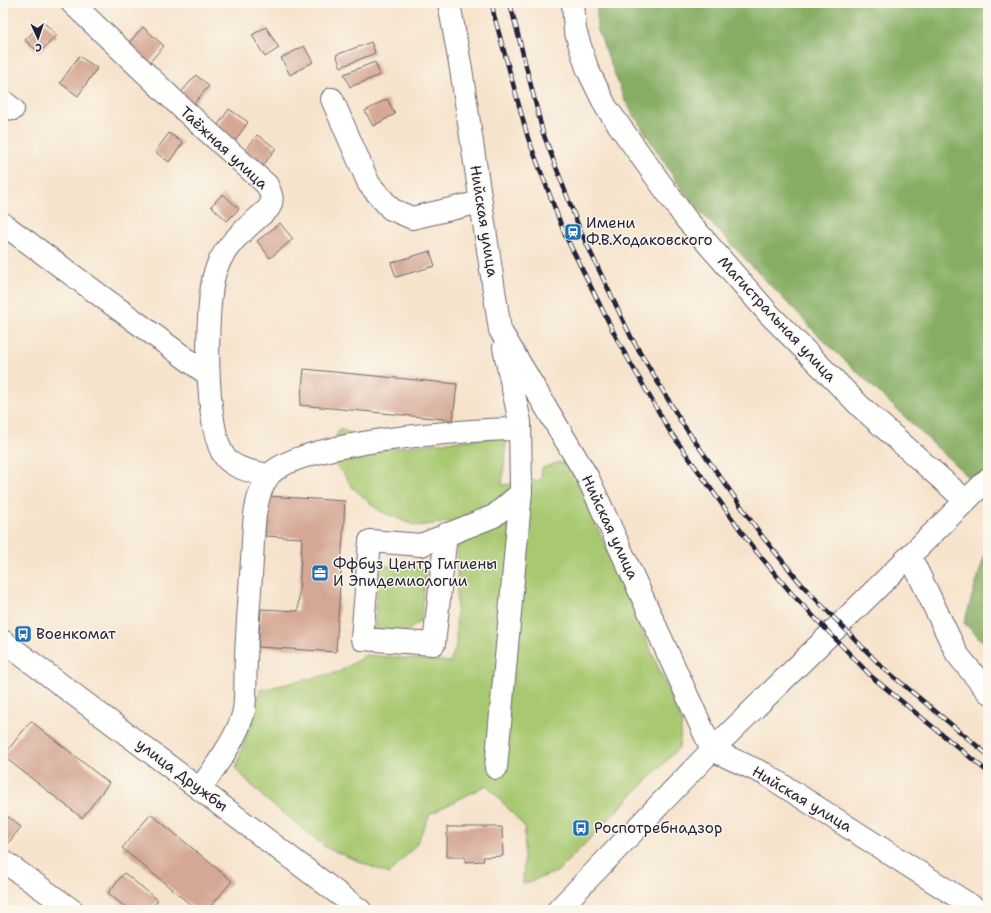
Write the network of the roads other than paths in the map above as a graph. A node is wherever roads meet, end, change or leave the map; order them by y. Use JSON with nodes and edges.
{"nodes":[{"id":1,"x":72,"y":3,"type":"edge"},
{"id":2,"x":448,"y":3,"type":"edge"},
{"id":3,"x":573,"y":3,"type":"edge"},
{"id":4,"x":332,"y":100,"type":"dead end"},
{"id":5,"x":481,"y":202,"type":"junction"},
{"id":6,"x":6,"y":233,"type":"edge"},
{"id":7,"x":500,"y":330,"type":"junction"},
{"id":8,"x":207,"y":374,"type":"junction"},
{"id":9,"x":520,"y":429,"type":"junction"},
{"id":10,"x":268,"y":476,"type":"junction"},
{"id":11,"x":988,"y":479,"type":"edge"},
{"id":12,"x":521,"y":492,"type":"junction"},
{"id":13,"x":966,"y":501,"type":"junction"},
{"id":14,"x":446,"y":534,"type":"junction"},
{"id":15,"x":910,"y":556,"type":"junction"},
{"id":16,"x":3,"y":641,"type":"edge"},
{"id":17,"x":988,"y":692,"type":"edge"},
{"id":18,"x":712,"y":750,"type":"junction"},
{"id":19,"x":496,"y":768,"type":"dead end"},
{"id":20,"x":200,"y":788,"type":"junction"},
{"id":21,"x":3,"y":862,"type":"edge"},
{"id":22,"x":72,"y":910,"type":"edge"},
{"id":23,"x":360,"y":910,"type":"edge"},
{"id":24,"x":558,"y":910,"type":"edge"},
{"id":25,"x":978,"y":910,"type":"edge"}],
"edges":[{"from":1,"to":8,"type":"street","name":"Таёжная улица"},
{"from":2,"to":5,"type":"street","name":"Нийская улица"},
{"from":3,"to":13,"type":"street","name":"Магистральная улица"},
{"from":4,"to":5,"type":"street"},
{"from":5,"to":7,"type":"street","name":"Нийская улица"},
{"from":6,"to":8,"type":"street"},
{"from":7,"to":9,"type":"street"},
{"from":7,"to":18,"type":"street","name":"Нийская улица"},
{"from":8,"to":10,"type":"street","name":"Таёжная улица"},
{"from":9,"to":10,"type":"street"},
{"from":9,"to":12,"type":"street"},
{"from":10,"to":20,"type":"street"},
{"from":11,"to":13,"type":"street"},
{"from":12,"to":14,"type":"street"},
{"from":12,"to":19,"type":"street"},
{"from":13,"to":15,"type":"street"},
{"from":14,"to":14,"type":"street"},
{"from":15,"to":17,"type":"street"},
{"from":15,"to":18,"type":"street"},
{"from":16,"to":20,"type":"street","name":"улица Дружбы"},
{"from":18,"to":24,"type":"street"},
{"from":18,"to":25,"type":"street","name":"Нийская улица"},
{"from":20,"to":23,"type":"street","name":"улица Дружбы"},
{"from":21,"to":22,"type":"street"}]}
